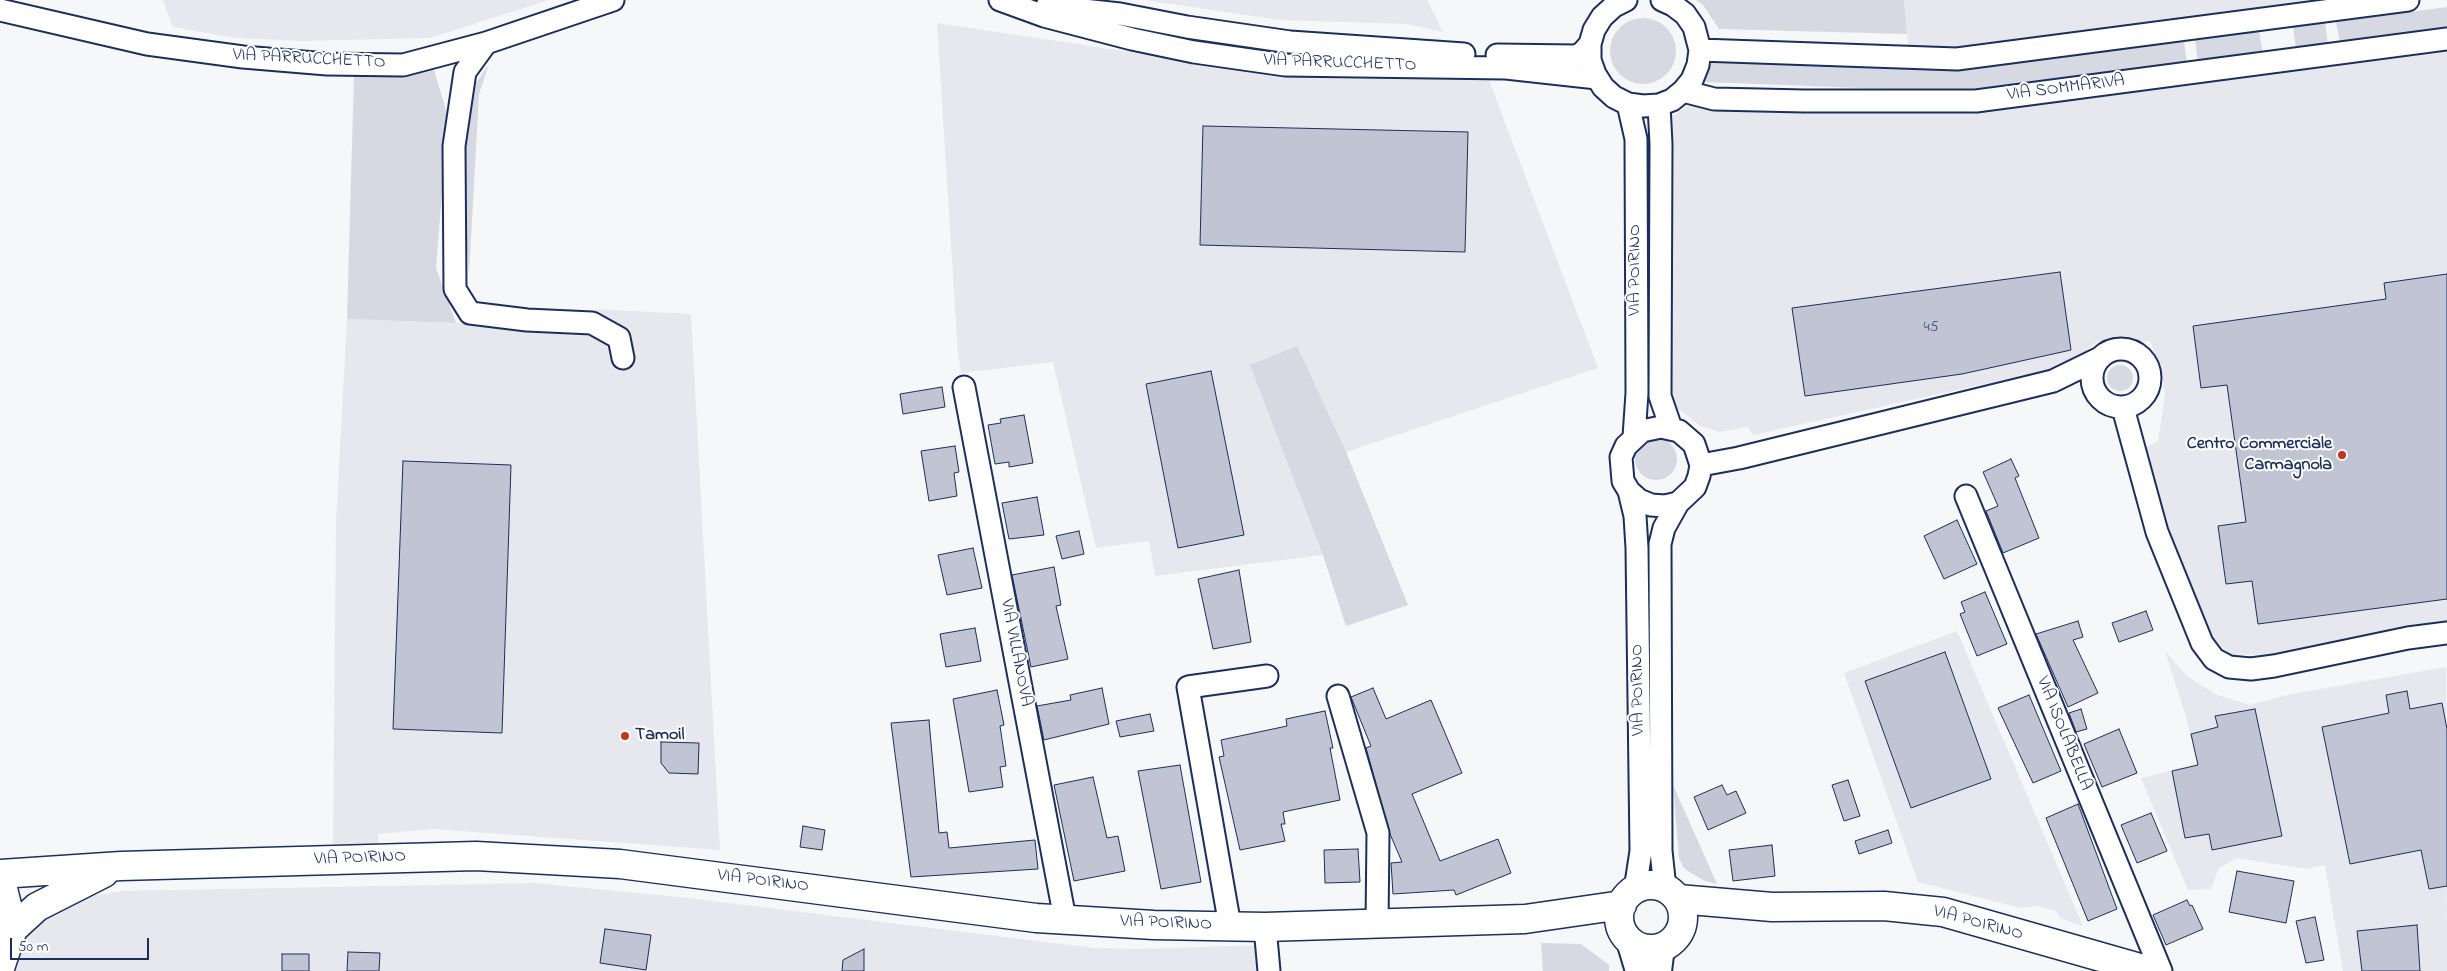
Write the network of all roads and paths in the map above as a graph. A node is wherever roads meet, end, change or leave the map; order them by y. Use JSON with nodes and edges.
{"nodes":[{"id":1,"x":613,"y":0,"type":"edge"},
{"id":2,"x":1000,"y":0,"type":"edge"},
{"id":3,"x":1626,"y":0,"type":"edge"},
{"id":4,"x":1662,"y":0,"type":"edge"},
{"id":5,"x":2408,"y":0,"type":"edge"},
{"id":6,"x":0,"y":10,"type":"edge"},
{"id":7,"x":2447,"y":40,"type":"edge"},
{"id":8,"x":486,"y":42,"type":"junction"},
{"id":9,"x":1590,"y":44,"type":"junction"},
{"id":10,"x":1700,"y":50,"type":"junction"},
{"id":11,"x":1597,"y":78,"type":"junction"},
{"id":12,"x":1683,"y":91,"type":"junction"},
{"id":13,"x":1628,"y":104,"type":"junction"},
{"id":14,"x":1659,"y":105,"type":"junction"},
{"id":15,"x":623,"y":358,"type":"dead end"},
{"id":16,"x":2098,"y":359,"type":"junction"},
{"id":17,"x":2053,"y":381,"type":"junction"},
{"id":18,"x":964,"y":386,"type":"dead end"},
{"id":19,"x":2097,"y":395,"type":"junction"},
{"id":20,"x":2123,"y":408,"type":"junction"},
{"id":21,"x":1671,"y":428,"type":"junction"},
{"id":22,"x":1634,"y":437,"type":"junction"},
{"id":23,"x":1700,"y":465,"type":"junction"},
{"id":24,"x":1629,"y":491,"type":"junction"},
{"id":25,"x":1966,"y":496,"type":"dead end"},
{"id":26,"x":1678,"y":503,"type":"junction"},
{"id":27,"x":2447,"y":633,"type":"edge"},
{"id":28,"x":1267,"y":676,"type":"dead end"},
{"id":29,"x":1338,"y":696,"type":"dead end"},
{"id":30,"x":121,"y":866,"type":"junction"},
{"id":31,"x":0,"y":875,"type":"edge"},
{"id":32,"x":1671,"y":894,"type":"junction"},
{"id":33,"x":1629,"y":898,"type":"junction"},
{"id":34,"x":1772,"y":908,"type":"junction"},
{"id":35,"x":1065,"y":919,"type":"junction"},
{"id":36,"x":1525,"y":919,"type":"junction"},
{"id":37,"x":1377,"y":925,"type":"junction"},
{"id":38,"x":1230,"y":926,"type":"junction"},
{"id":39,"x":1265,"y":927,"type":"junction"},
{"id":40,"x":13,"y":929,"type":"junction"},
{"id":41,"x":1627,"y":937,"type":"junction"},
{"id":42,"x":1668,"y":949,"type":"edge"},
{"id":43,"x":0,"y":968,"type":"edge"},
{"id":44,"x":1269,"y":971,"type":"edge"},
{"id":45,"x":1639,"y":971,"type":"edge"},
{"id":46,"x":2150,"y":971,"type":"edge"},
{"id":47,"x":2161,"y":971,"type":"edge"}],
"edges":[{"from":1,"to":8,"type":"street","name":"VIA PARRUCCHETTO"},
{"from":2,"to":9,"type":"street","name":"VIA PARRUCCHETTO"},
{"from":2,"to":11,"type":"street","name":"VIA PARRUCCHETTO"},
{"from":3,"to":9,"type":"street"},
{"from":4,"to":10,"type":"street"},
{"from":5,"to":10,"type":"street"},
{"from":6,"to":8,"type":"street","name":"VIA PARRUCCHETTO"},
{"from":7,"to":12,"type":"street","name":"VIA SOMMARIVA"},
{"from":8,"to":15,"type":"street"},
{"from":9,"to":11,"type":"street"},
{"from":10,"to":12,"type":"street"},
{"from":11,"to":13,"type":"street"},
{"from":12,"to":14,"type":"street"},
{"from":13,"to":14,"type":"street"},
{"from":13,"to":22,"type":"street","name":"VIA POIRINO"},
{"from":14,"to":21,"type":"street","name":"VIA POIRINO"},
{"from":16,"to":17,"type":"street"},
{"from":16,"to":19,"type":"street"},
{"from":16,"to":20,"type":"street"},
{"from":17,"to":19,"type":"street"},
{"from":17,"to":23,"type":"street"},
{"from":18,"to":35,"type":"street","name":"VIA VILLANOVA"},
{"from":19,"to":20,"type":"street"},
{"from":20,"to":27,"type":"street"},
{"from":21,"to":22,"type":"street"},
{"from":21,"to":23,"type":"street"},
{"from":22,"to":24,"type":"street"},
{"from":23,"to":26,"type":"street"},
{"from":24,"to":26,"type":"street"},
{"from":24,"to":33,"type":"street","name":"VIA POIRINO"},
{"from":25,"to":47,"type":"street","name":"VIA ISOLABELLA"},
{"from":26,"to":32,"type":"street","name":"VIA POIRINO"},
{"from":28,"to":38,"type":"street"},
{"from":29,"to":37,"type":"street"},
{"from":30,"to":31,"type":"main road","name":"VIA POIRINO"},
{"from":30,"to":35,"type":"main road","name":"VIA POIRINO"},
{"from":30,"to":40,"type":"main road"},
{"from":31,"to":40,"type":"main road"},
{"from":32,"to":33,"type":"main road"},
{"from":32,"to":34,"type":"main road","name":"VIA POIRINO"},
{"from":32,"to":42,"type":"main road"},
{"from":33,"to":36,"type":"main road","name":"VIA POIRINO"},
{"from":33,"to":41,"type":"main road"},
{"from":34,"to":42,"type":"main road","name":"VIA POIRINO"},
{"from":34,"to":46,"type":"main road","name":"VIA POIRINO"},
{"from":35,"to":38,"type":"main road","name":"VIA POIRINO"},
{"from":36,"to":37,"type":"main road","name":"VIA POIRINO"},
{"from":36,"to":41,"type":"main road","name":"VIA POIRINO"},
{"from":37,"to":39,"type":"main road","name":"VIA POIRINO"},
{"from":38,"to":39,"type":"main road","name":"VIA POIRINO"},
{"from":39,"to":44,"type":"street"},
{"from":40,"to":43,"type":"main road"},
{"from":41,"to":42,"type":"main road"},
{"from":41,"to":45,"type":"street"}]}
